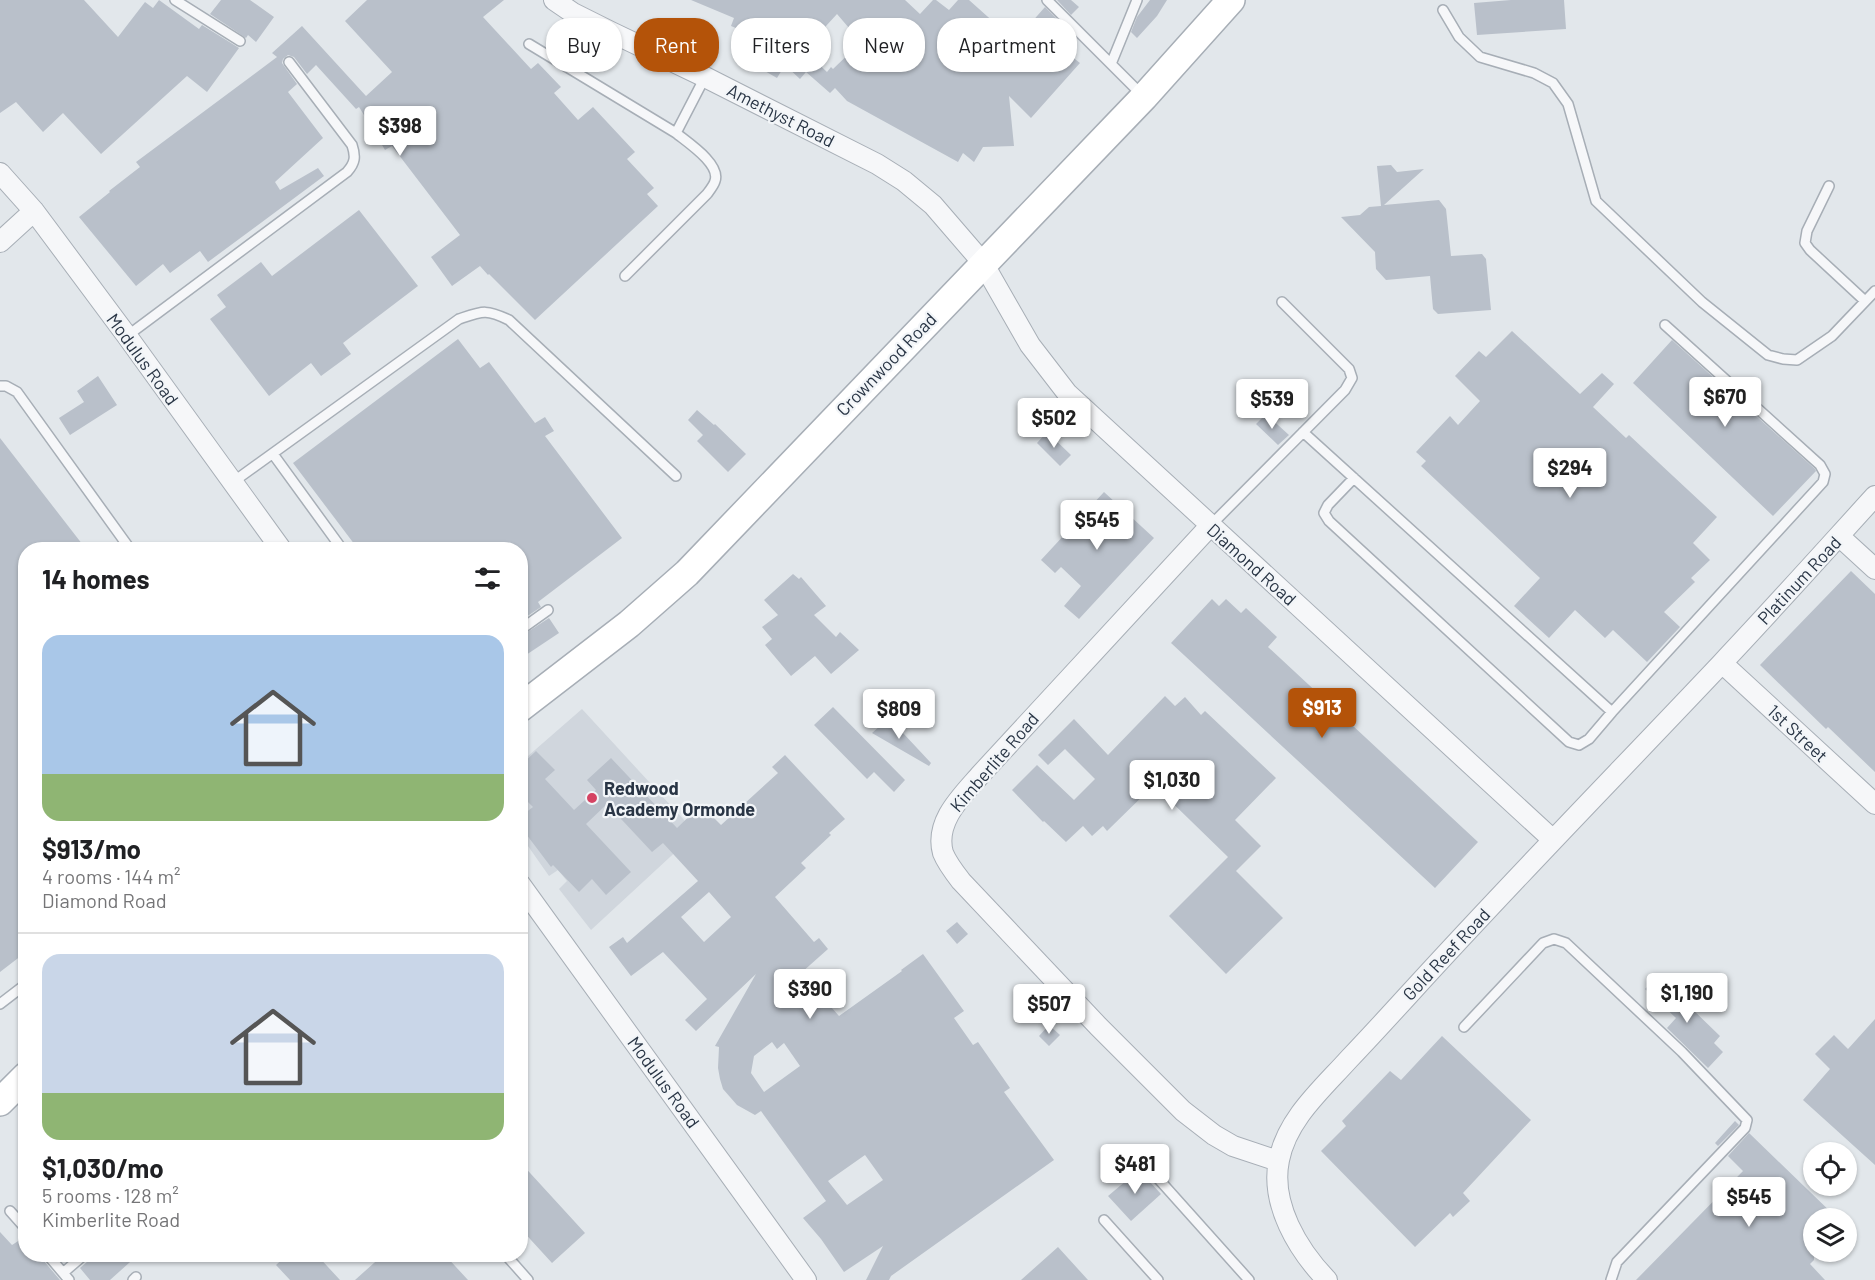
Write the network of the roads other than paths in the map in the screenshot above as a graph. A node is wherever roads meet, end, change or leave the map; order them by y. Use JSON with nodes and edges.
{"nodes":[{"id":1,"x":175,"y":0,"type":"edge"},
{"id":2,"x":554,"y":0,"type":"edge"},
{"id":3,"x":1047,"y":0,"type":"edge"},
{"id":4,"x":1137,"y":0,"type":"edge"},
{"id":5,"x":1231,"y":0,"type":"edge"},
{"id":6,"x":1443,"y":10,"type":"dead end"},
{"id":7,"x":240,"y":41,"type":"dead end"},
{"id":8,"x":529,"y":44,"type":"dead end"},
{"id":9,"x":289,"y":62,"type":"dead end"},
{"id":10,"x":1111,"y":64,"type":"junction"},
{"id":11,"x":705,"y":77,"type":"junction"},
{"id":12,"x":1144,"y":97,"type":"junction"},
{"id":13,"x":676,"y":133,"type":"junction"},
{"id":14,"x":0,"y":173,"type":"edge"},
{"id":15,"x":1829,"y":186,"type":"dead end"},
{"id":16,"x":34,"y":211,"type":"junction"},
{"id":17,"x":0,"y":242,"type":"edge"},
{"id":18,"x":983,"y":263,"type":"junction"},
{"id":19,"x":625,"y":276,"type":"dead end"},
{"id":20,"x":1875,"y":291,"type":"edge"},
{"id":21,"x":1865,"y":301,"type":"junction"},
{"id":22,"x":1282,"y":302,"type":"dead end"},
{"id":23,"x":1665,"y":325,"type":"dead end"},
{"id":24,"x":127,"y":336,"type":"junction"},
{"id":25,"x":0,"y":386,"type":"edge"},
{"id":26,"x":1303,"y":432,"type":"junction"},
{"id":27,"x":273,"y":454,"type":"junction"},
{"id":28,"x":676,"y":476,"type":"dead end"},
{"id":29,"x":1354,"y":478,"type":"junction"},
{"id":30,"x":233,"y":482,"type":"junction"},
{"id":31,"x":1875,"y":496,"type":"edge"},
{"id":32,"x":1210,"y":526,"type":"junction"},
{"id":33,"x":1839,"y":536,"type":"junction"},
{"id":34,"x":125,"y":542,"type":"edge"},
{"id":35,"x":275,"y":542,"type":"edge"},
{"id":36,"x":337,"y":542,"type":"edge"},
{"id":37,"x":1875,"y":569,"type":"edge"},
{"id":38,"x":548,"y":610,"type":"dead end"},
{"id":39,"x":528,"y":624,"type":"edge"},
{"id":40,"x":1722,"y":663,"type":"junction"},
{"id":41,"x":528,"y":702,"type":"edge"},
{"id":42,"x":1612,"y":711,"type":"junction"},
{"id":43,"x":1875,"y":804,"type":"edge"},
{"id":44,"x":1552,"y":839,"type":"junction"},
{"id":45,"x":528,"y":895,"type":"edge"},
{"id":46,"x":18,"y":990,"type":"edge"},
{"id":47,"x":0,"y":1004,"type":"edge"},
{"id":48,"x":1464,"y":1027,"type":"dead end"},
{"id":49,"x":18,"y":1065,"type":"edge"},
{"id":50,"x":0,"y":1077,"type":"edge"},
{"id":51,"x":18,"y":1084,"type":"edge"},
{"id":52,"x":0,"y":1102,"type":"edge"},
{"id":53,"x":1278,"y":1161,"type":"junction"},
{"id":54,"x":1146,"y":1165,"type":"dead end"},
{"id":55,"x":10,"y":1211,"type":"dead end"},
{"id":56,"x":18,"y":1220,"type":"edge"},
{"id":57,"x":1104,"y":1220,"type":"dead end"},
{"id":58,"x":54,"y":1262,"type":"edge"},
{"id":59,"x":78,"y":1262,"type":"edge"},
{"id":60,"x":512,"y":1262,"type":"edge"},
{"id":61,"x":66,"y":1276,"type":"edge"},
{"id":62,"x":528,"y":1280,"type":"edge"},
{"id":63,"x":806,"y":1280,"type":"edge"},
{"id":64,"x":1158,"y":1280,"type":"edge"},
{"id":65,"x":1249,"y":1280,"type":"edge"},
{"id":66,"x":1327,"y":1280,"type":"edge"},
{"id":67,"x":1611,"y":1280,"type":"edge"}],
"edges":[{"from":1,"to":7,"type":"lane"},
{"from":2,"to":11,"type":"street","name":"Amethyst Road"},
{"from":3,"to":10,"type":"lane"},
{"from":4,"to":10,"type":"lane"},
{"from":5,"to":12,"type":"main road","name":"Crownwood Road"},
{"from":6,"to":21,"type":"lane"},
{"from":8,"to":13,"type":"lane"},
{"from":9,"to":24,"type":"lane"},
{"from":10,"to":12,"type":"lane"},
{"from":11,"to":13,"type":"lane"},
{"from":11,"to":18,"type":"street","name":"Amethyst Road"},
{"from":12,"to":18,"type":"main road","name":"Crownwood Road"},
{"from":13,"to":19,"type":"lane"},
{"from":14,"to":16,"type":"street","name":"Modulus Road"},
{"from":15,"to":21,"type":"lane"},
{"from":16,"to":17,"type":"street"},
{"from":16,"to":24,"type":"street","name":"Modulus Road"},
{"from":18,"to":32,"type":"street","name":"Diamond Road"},
{"from":18,"to":41,"type":"main road","name":"Crownwood Road"},
{"from":20,"to":21,"type":"lane"},
{"from":22,"to":26,"type":"lane"},
{"from":23,"to":42,"type":"lane"},
{"from":24,"to":30,"type":"street","name":"Modulus Road"},
{"from":25,"to":34,"type":"lane"},
{"from":26,"to":29,"type":"lane"},
{"from":26,"to":32,"type":"lane"},
{"from":27,"to":28,"type":"lane"},
{"from":27,"to":30,"type":"lane"},
{"from":27,"to":36,"type":"lane"},
{"from":29,"to":42,"type":"lane"},
{"from":29,"to":42,"type":"lane"},
{"from":30,"to":35,"type":"street","name":"Modulus Road"},
{"from":31,"to":33,"type":"street","name":"Platinum Road"},
{"from":32,"to":44,"type":"street","name":"Diamond Road"},
{"from":32,"to":53,"type":"street","name":"Kimberlite Road"},
{"from":33,"to":37,"type":"street"},
{"from":33,"to":40,"type":"street","name":"Platinum Road"},
{"from":38,"to":39,"type":"lane"},
{"from":40,"to":43,"type":"street","name":"1st Street"},
{"from":40,"to":44,"type":"street","name":"Gold Reef Road"},
{"from":44,"to":53,"type":"street","name":"Gold Reef Road"},
{"from":45,"to":63,"type":"street","name":"Modulus Road"},
{"from":46,"to":47,"type":"lane"},
{"from":48,"to":67,"type":"lane"},
{"from":49,"to":50,"type":"main road"},
{"from":51,"to":52,"type":"main road"},
{"from":53,"to":66,"type":"street","name":"Gold Reef Road"},
{"from":54,"to":65,"type":"lane"},
{"from":55,"to":56,"type":"lane"},
{"from":57,"to":64,"type":"lane"},
{"from":58,"to":61,"type":"lane"},
{"from":59,"to":61,"type":"lane"},
{"from":60,"to":62,"type":"lane"}]}
